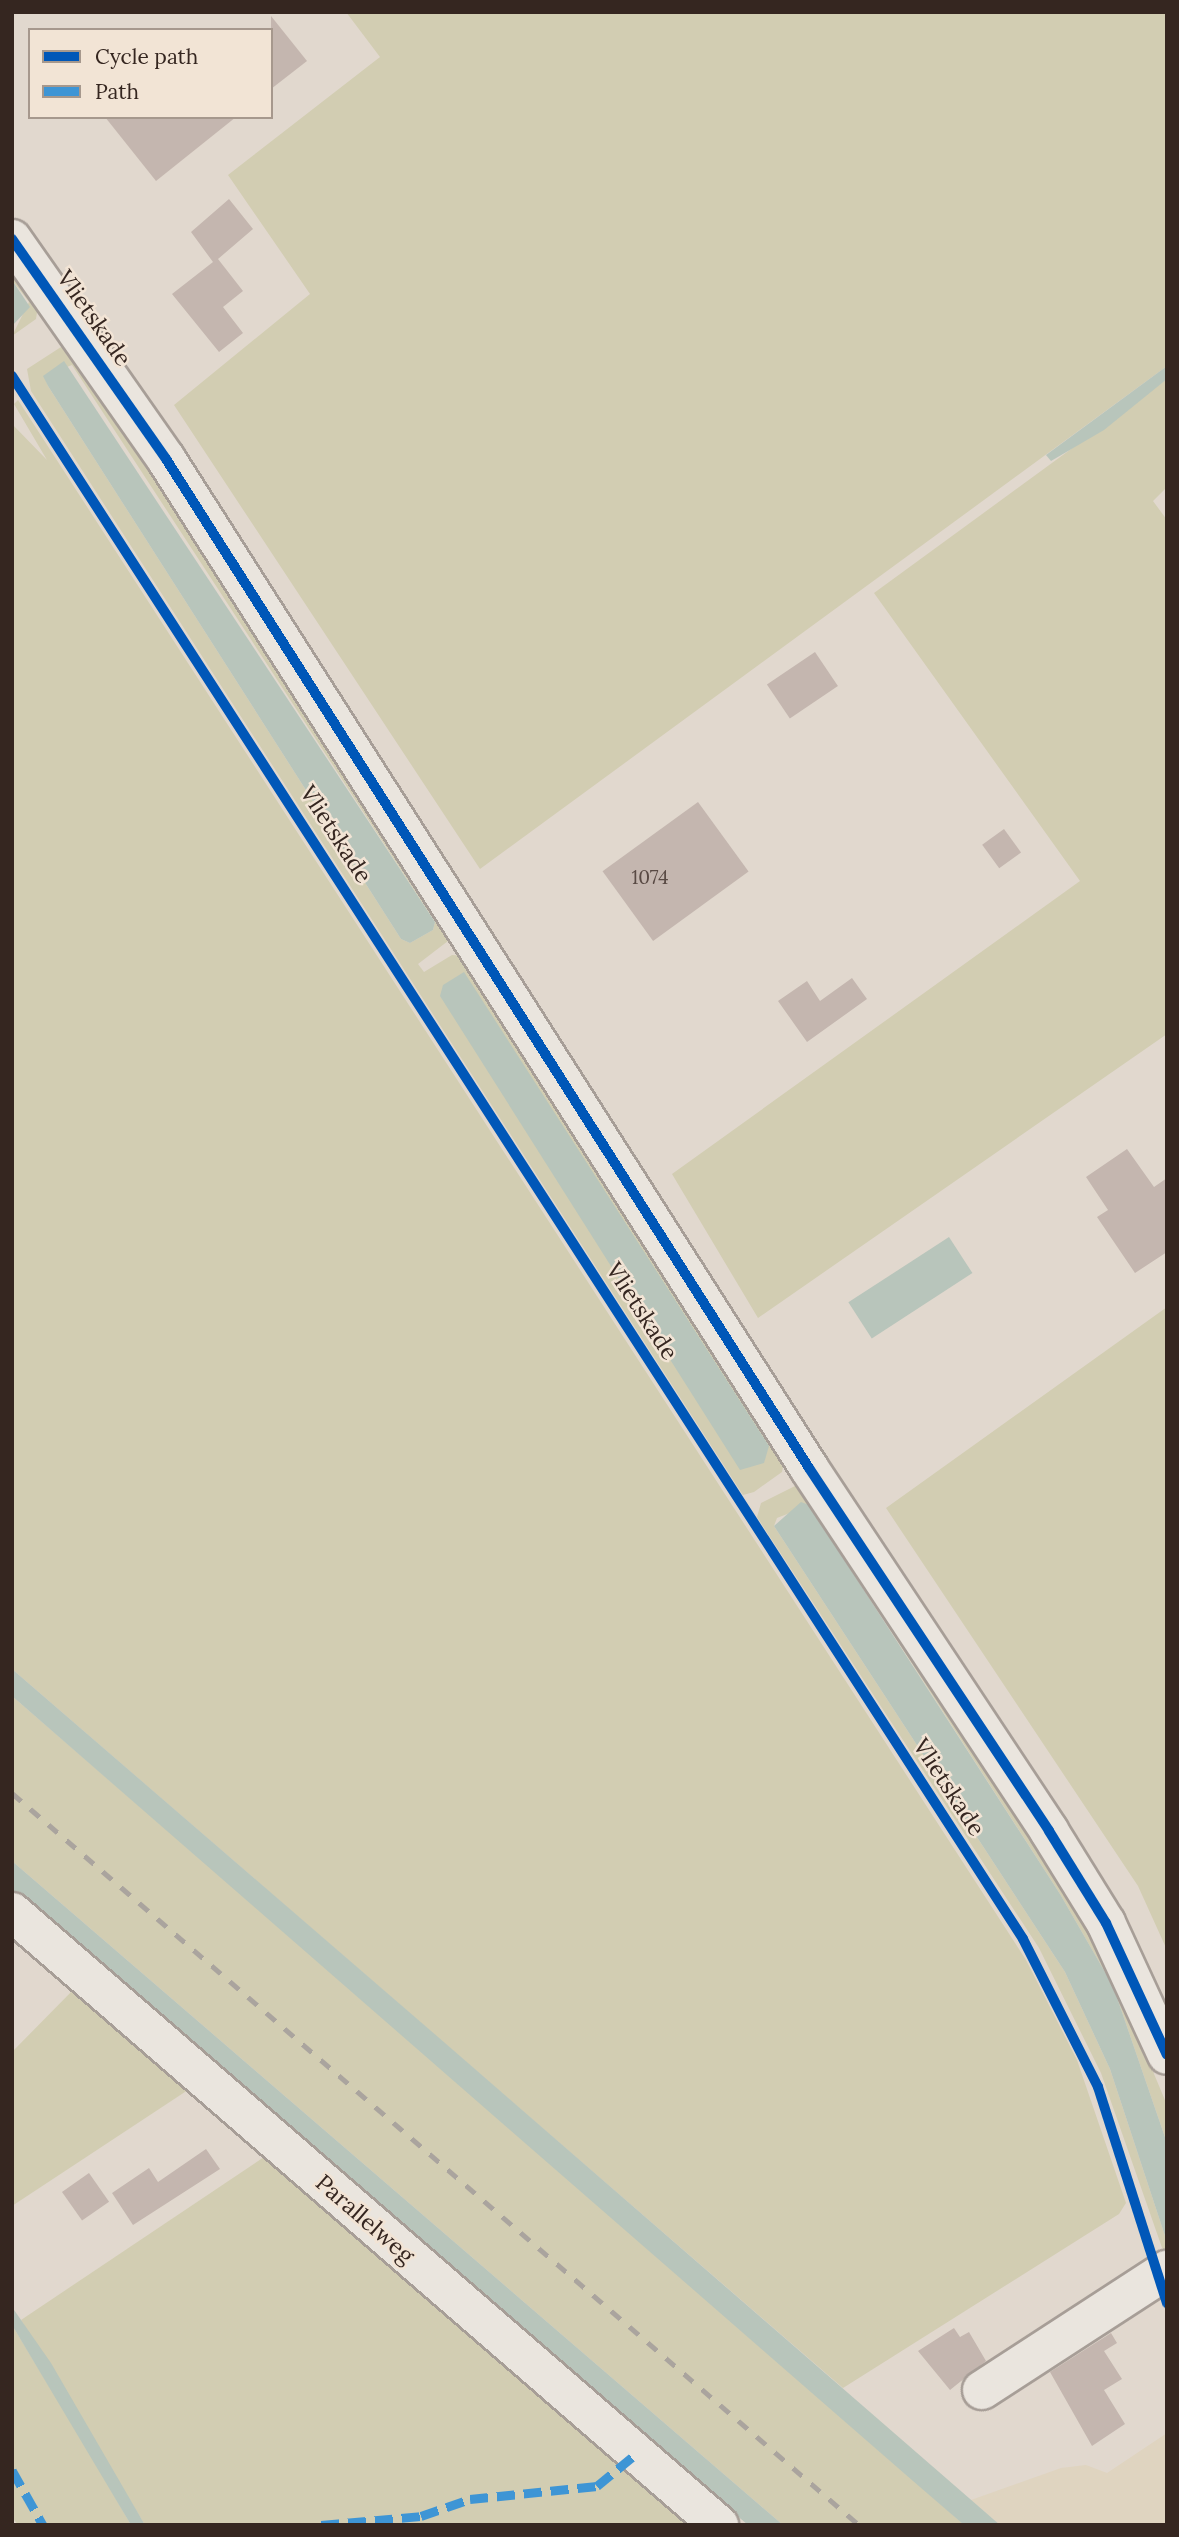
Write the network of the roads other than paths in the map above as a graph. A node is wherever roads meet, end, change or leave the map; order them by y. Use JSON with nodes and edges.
{"nodes":[{"id":1,"x":12,"y":239,"type":"edge"},
{"id":2,"x":12,"y":1912,"type":"edge"},
{"id":3,"x":1167,"y":2056,"type":"edge"},
{"id":4,"x":1167,"y":2270,"type":"edge"},
{"id":5,"x":982,"y":2390,"type":"dead end"},
{"id":6,"x":719,"y":2525,"type":"edge"}],
"edges":[{"from":1,"to":3,"type":"street","name":"Vlietskade"},
{"from":2,"to":6,"type":"street","name":"Parallelweg"},
{"from":4,"to":5,"type":"street"}]}
